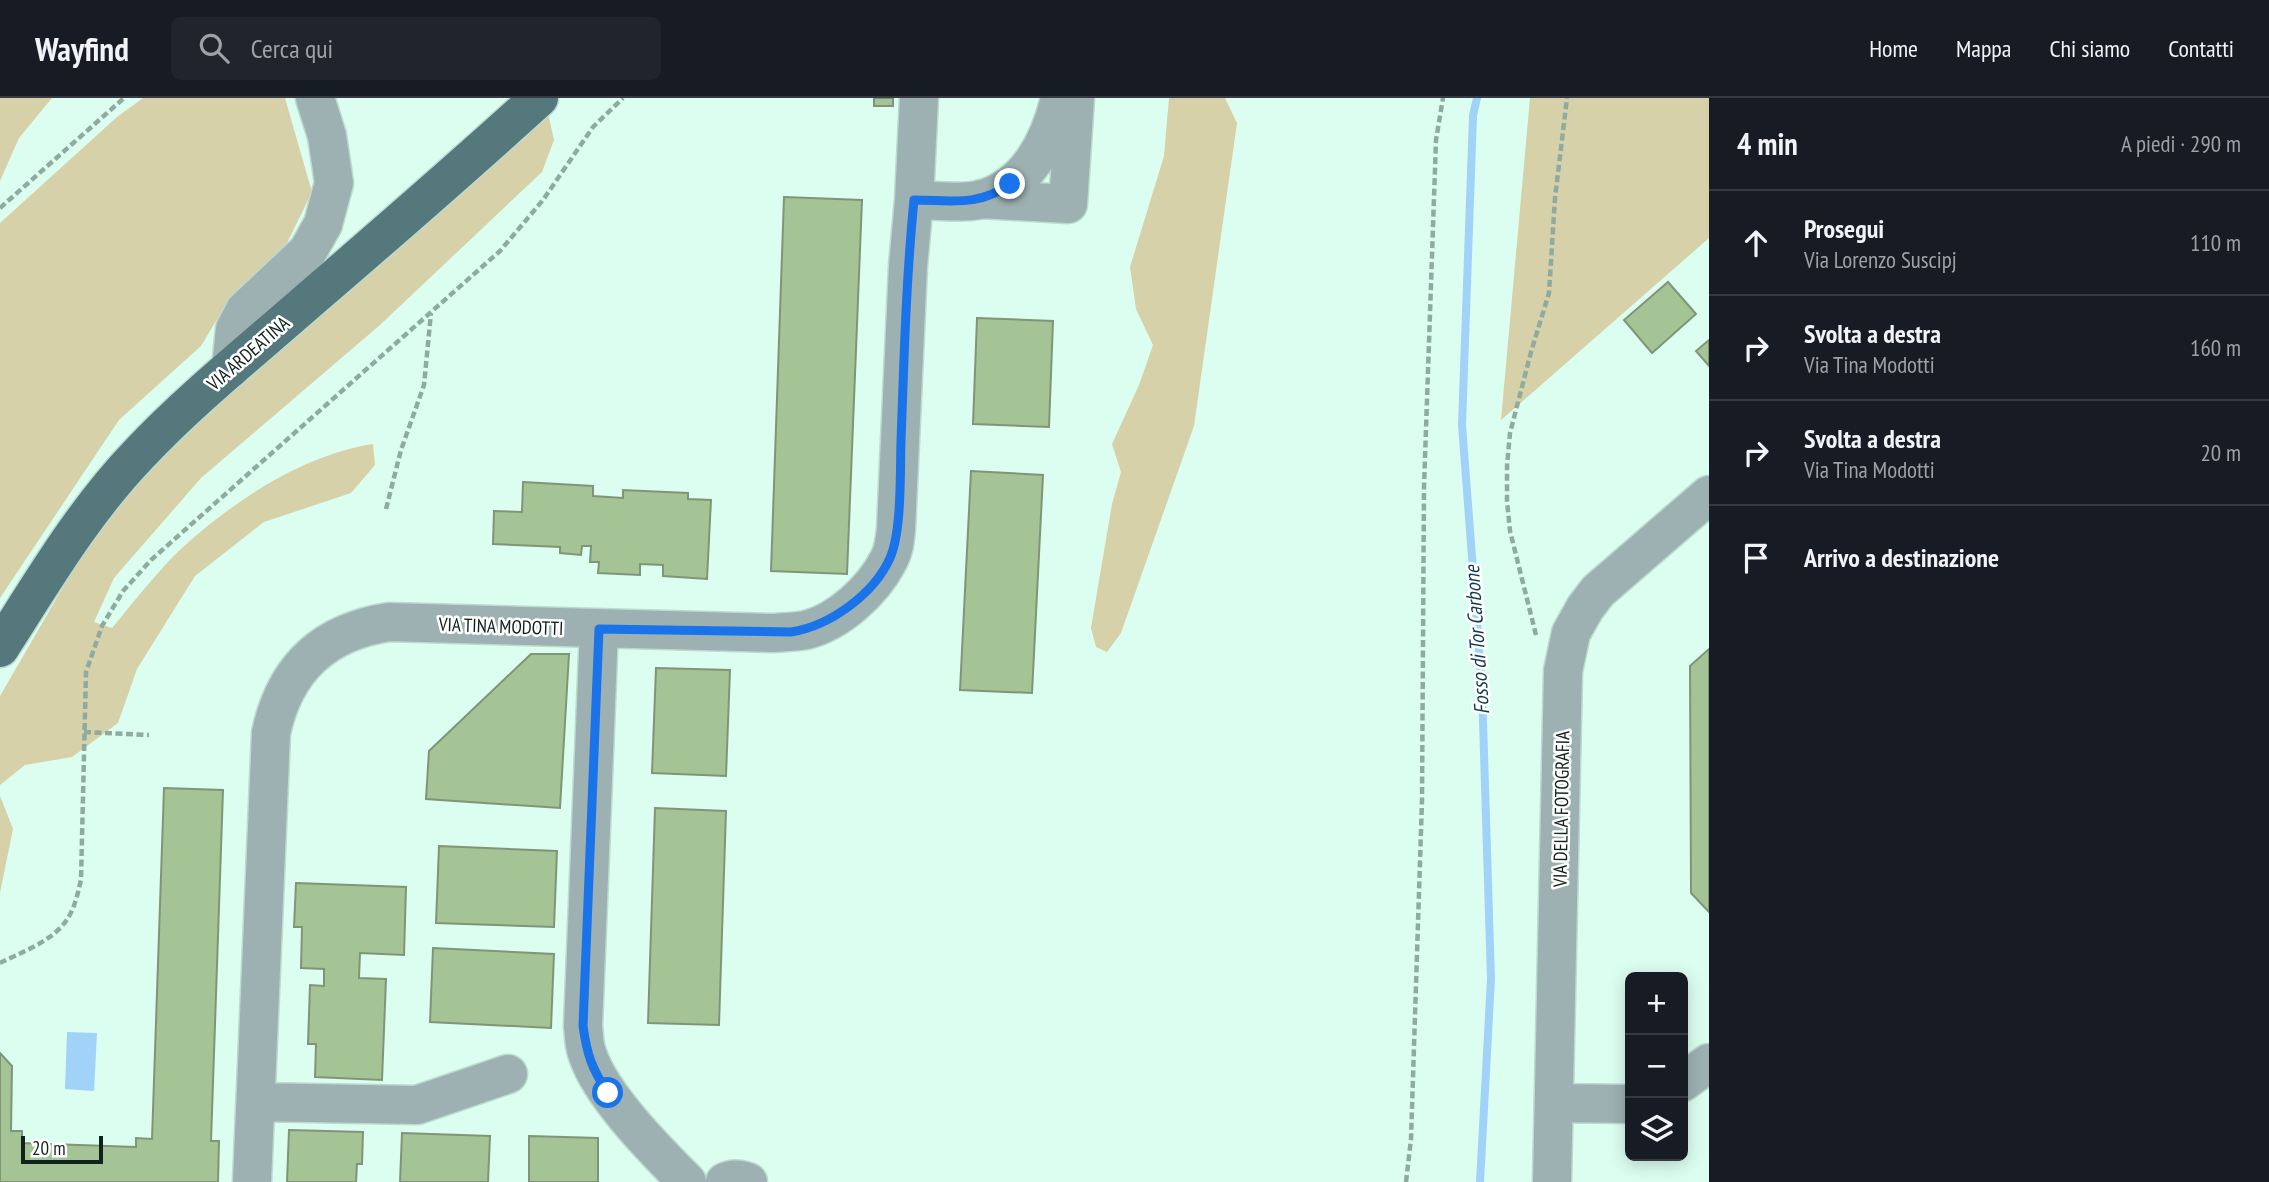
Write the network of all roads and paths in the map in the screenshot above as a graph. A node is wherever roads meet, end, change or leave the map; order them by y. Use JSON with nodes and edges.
{"nodes":[{"id":1,"x":124,"y":98,"type":"edge"},
{"id":2,"x":315,"y":98,"type":"edge"},
{"id":3,"x":539,"y":98,"type":"edge"},
{"id":4,"x":623,"y":98,"type":"edge"},
{"id":5,"x":919,"y":98,"type":"edge"},
{"id":6,"x":1060,"y":98,"type":"edge"},
{"id":7,"x":1075,"y":98,"type":"edge"},
{"id":8,"x":1443,"y":98,"type":"edge"},
{"id":9,"x":1567,"y":98,"type":"edge"},
{"id":10,"x":981,"y":199,"type":"junction"},
{"id":11,"x":914,"y":200,"type":"junction"},
{"id":12,"x":0,"y":208,"type":"edge"},
{"id":13,"x":431,"y":312,"type":"junction"},
{"id":14,"x":231,"y":368,"type":"junction"},
{"id":15,"x":1709,"y":495,"type":"edge"},
{"id":16,"x":386,"y":509,"type":"dead end"},
{"id":17,"x":599,"y":629,"type":"junction"},
{"id":18,"x":1537,"y":639,"type":"dead end"},
{"id":19,"x":0,"y":648,"type":"edge"},
{"id":20,"x":84,"y":732,"type":"junction"},
{"id":21,"x":149,"y":735,"type":"dead end"},
{"id":22,"x":0,"y":963,"type":"edge"},
{"id":23,"x":1709,"y":1063,"type":"edge"},
{"id":24,"x":508,"y":1074,"type":"dead end"},
{"id":25,"x":1688,"y":1078,"type":"edge"},
{"id":26,"x":256,"y":1101,"type":"junction"},
{"id":27,"x":1555,"y":1103,"type":"junction"},
{"id":28,"x":1625,"y":1104,"type":"edge"},
{"id":29,"x":252,"y":1182,"type":"edge"},
{"id":30,"x":687,"y":1182,"type":"edge"},
{"id":31,"x":725,"y":1182,"type":"edge"},
{"id":32,"x":748,"y":1182,"type":"edge"},
{"id":33,"x":1406,"y":1182,"type":"edge"},
{"id":34,"x":1552,"y":1182,"type":"edge"}],
"edges":[{"from":1,"to":12,"type":"path"},
{"from":2,"to":14,"type":"street"},
{"from":3,"to":14,"type":"main road","name":"VIA ARDEATINA"},
{"from":4,"to":13,"type":"path"},
{"from":5,"to":11,"type":"street","name":"VIA TINA MODOTTI"},
{"from":6,"to":10,"type":"street"},
{"from":7,"to":10,"type":"street"},
{"from":8,"to":33,"type":"path"},
{"from":9,"to":18,"type":"path"},
{"from":10,"to":11,"type":"street"},
{"from":11,"to":17,"type":"street","name":"VIA TINA MODOTTI"},
{"from":13,"to":16,"type":"path"},
{"from":13,"to":20,"type":"path"},
{"from":14,"to":19,"type":"main road","name":"VIA ARDEATINA"},
{"from":15,"to":27,"type":"street","name":"VIA DELLA FOTOGRAFIA"},
{"from":17,"to":26,"type":"street","name":"VIA TINA MODOTTI"},
{"from":17,"to":30,"type":"street"},
{"from":20,"to":21,"type":"path"},
{"from":20,"to":22,"type":"path"},
{"from":23,"to":25,"type":"street"},
{"from":24,"to":26,"type":"street"},
{"from":26,"to":29,"type":"street","name":"VIA TINA MODOTTI"},
{"from":27,"to":28,"type":"street"},
{"from":27,"to":34,"type":"street","name":"VIA DELLA FOTOGRAFIA"},
{"from":31,"to":32,"type":"street"}]}
